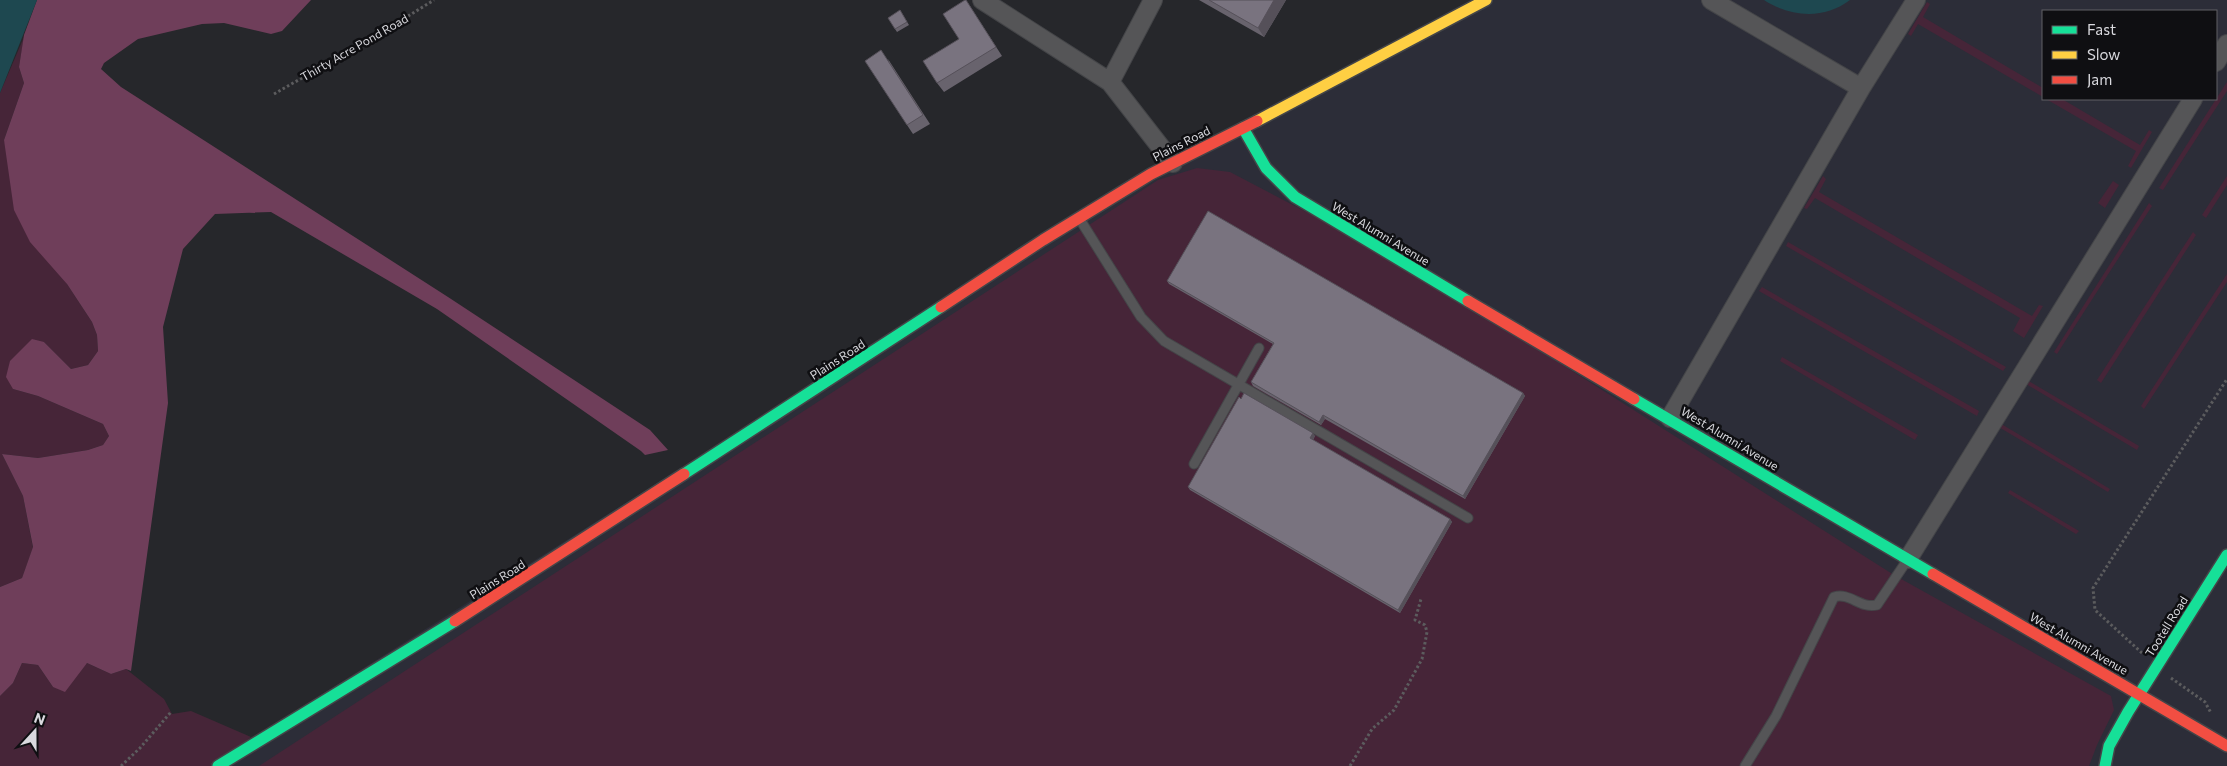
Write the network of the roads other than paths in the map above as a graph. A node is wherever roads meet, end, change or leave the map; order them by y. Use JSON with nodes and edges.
{"nodes":[{"id":1,"x":982,"y":0,"type":"edge"},
{"id":2,"x":1153,"y":0,"type":"edge"},
{"id":3,"x":1486,"y":0,"type":"edge"},
{"id":4,"x":1712,"y":0,"type":"edge"},
{"id":5,"x":1916,"y":0,"type":"edge"},
{"id":6,"x":2227,"y":44,"type":"edge"},
{"id":7,"x":2217,"y":60,"type":"edge"},
{"id":8,"x":1110,"y":82,"type":"junction"},
{"id":9,"x":1861,"y":88,"type":"junction"},
{"id":10,"x":2192,"y":100,"type":"edge"},
{"id":11,"x":1243,"y":128,"type":"junction"},
{"id":12,"x":1173,"y":163,"type":"junction"},
{"id":13,"x":1078,"y":218,"type":"junction"},
{"id":14,"x":1259,"y":348,"type":"dead end"},
{"id":15,"x":1238,"y":384,"type":"junction"},
{"id":16,"x":1670,"y":418,"type":"junction"},
{"id":17,"x":1194,"y":464,"type":"dead end"},
{"id":18,"x":1468,"y":518,"type":"dead end"},
{"id":19,"x":2227,"y":555,"type":"edge"},
{"id":20,"x":1908,"y":558,"type":"junction"},
{"id":21,"x":2140,"y":694,"type":"junction"},
{"id":22,"x":2224,"y":745,"type":"edge"},
{"id":23,"x":218,"y":766,"type":"edge"},
{"id":24,"x":1745,"y":766,"type":"edge"},
{"id":25,"x":2104,"y":766,"type":"edge"}],
"edges":[{"from":1,"to":8,"type":"street"},
{"from":2,"to":8,"type":"street"},
{"from":3,"to":11,"type":"street","name":"Plains Road"},
{"from":4,"to":9,"type":"street"},
{"from":5,"to":9,"type":"street"},
{"from":6,"to":7,"type":"street"},
{"from":8,"to":12,"type":"street"},
{"from":9,"to":16,"type":"street"},
{"from":10,"to":20,"type":"street"},
{"from":11,"to":12,"type":"street","name":"Plains Road"},
{"from":11,"to":16,"type":"street","name":"West Alumni Avenue"},
{"from":12,"to":13,"type":"street","name":"Plains Road"},
{"from":13,"to":15,"type":"lane"},
{"from":13,"to":23,"type":"street","name":"Plains Road"},
{"from":14,"to":15,"type":"lane"},
{"from":15,"to":17,"type":"lane"},
{"from":15,"to":18,"type":"lane"},
{"from":16,"to":20,"type":"street","name":"West Alumni Avenue"},
{"from":19,"to":21,"type":"street","name":"Tootell Road"},
{"from":20,"to":21,"type":"street","name":"West Alumni Avenue"},
{"from":20,"to":24,"type":"lane"},
{"from":21,"to":22,"type":"street","name":"West Alumni Avenue"},
{"from":21,"to":25,"type":"street","name":"Tootell Road"}]}
